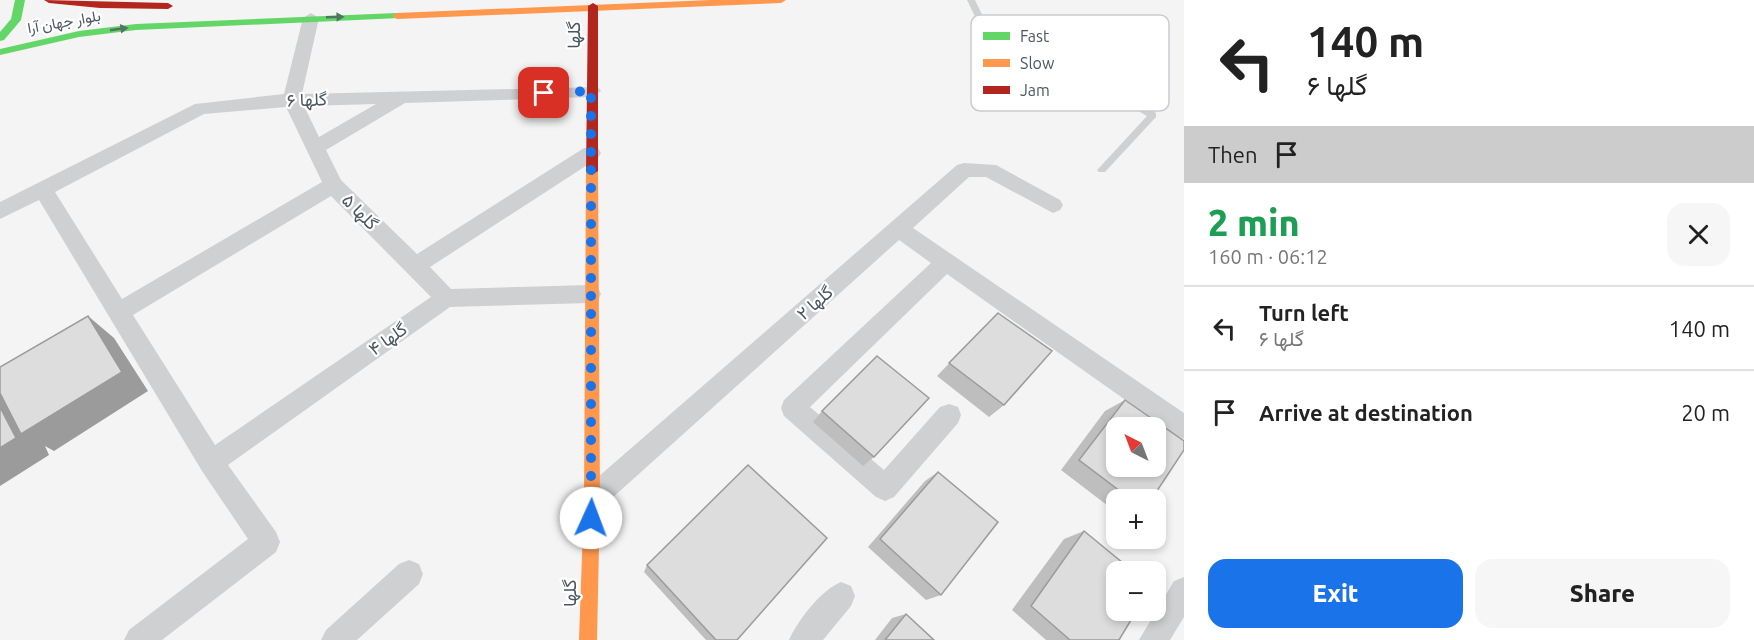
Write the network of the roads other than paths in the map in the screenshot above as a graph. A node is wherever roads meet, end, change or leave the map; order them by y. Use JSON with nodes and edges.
{"nodes":[{"id":1,"x":20,"y":0,"type":"edge"},
{"id":2,"x":49,"y":0,"type":"edge"},
{"id":3,"x":781,"y":0,"type":"edge"},
{"id":4,"x":971,"y":0,"type":"edge"},
{"id":5,"x":100,"y":4,"type":"junction"},
{"id":6,"x":184,"y":5,"type":"dead end"},
{"id":7,"x":593,"y":6,"type":"junction"},
{"id":8,"x":978,"y":15,"type":"edge"},
{"id":9,"x":310,"y":18,"type":"junction"},
{"id":10,"x":79,"y":34,"type":"junction"},
{"id":11,"x":0,"y":38,"type":"edge"},
{"id":12,"x":0,"y":52,"type":"edge"},
{"id":13,"x":591,"y":91,"type":"junction"},
{"id":14,"x":402,"y":97,"type":"junction"},
{"id":15,"x":292,"y":100,"type":"junction"},
{"id":16,"x":1144,"y":111,"type":"edge"},
{"id":17,"x":315,"y":148,"type":"junction"},
{"id":18,"x":591,"y":153,"type":"junction"},
{"id":19,"x":1102,"y":170,"type":"dead end"},
{"id":20,"x":333,"y":185,"type":"junction"},
{"id":21,"x":42,"y":188,"type":"junction"},
{"id":22,"x":1053,"y":205,"type":"dead end"},
{"id":23,"x":0,"y":211,"type":"edge"},
{"id":24,"x":899,"y":229,"type":"junction"},
{"id":25,"x":946,"y":262,"type":"junction"},
{"id":26,"x":415,"y":266,"type":"junction"},
{"id":27,"x":590,"y":294,"type":"junction"},
{"id":28,"x":446,"y":298,"type":"junction"},
{"id":29,"x":119,"y":312,"type":"junction"},
{"id":30,"x":949,"y":415,"type":"dead end"},
{"id":31,"x":1184,"y":427,"type":"edge"},
{"id":32,"x":212,"y":462,"type":"junction"},
{"id":33,"x":592,"y":499,"type":"junction"},
{"id":34,"x":409,"y":574,"type":"dead end"},
{"id":35,"x":1184,"y":591,"type":"edge"},
{"id":36,"x":841,"y":596,"type":"dead end"},
{"id":37,"x":139,"y":640,"type":"edge"},
{"id":38,"x":336,"y":640,"type":"edge"},
{"id":39,"x":588,"y":640,"type":"edge"},
{"id":40,"x":804,"y":640,"type":"edge"},
{"id":41,"x":1154,"y":640,"type":"edge"}],
"edges":[{"from":1,"to":11,"type":"main road"},
{"from":2,"to":5,"type":"main road","name":"بلوار جهان آرا"},
{"from":3,"to":7,"type":"main road","name":"بلوار جهان آرا"},
{"from":4,"to":8,"type":"lane"},
{"from":5,"to":6,"type":"main road","name":"بلوار جهان آرا"},
{"from":5,"to":10,"type":"main road"},
{"from":9,"to":7,"type":"main road","name":"بلوار جهان آرا","one_way":true},
{"from":7,"to":13,"type":"main road","name":"گلها"},
{"from":10,"to":9,"type":"main road","name":"بلوار جهان آرا","one_way":true},
{"from":9,"to":15,"type":"street"},
{"from":10,"to":12,"type":"main road","name":"بلوار جهان آرا"},
{"from":13,"to":14,"type":"street","name":"گلها ۶"},
{"from":13,"to":18,"type":"main road","name":"گلها"},
{"from":14,"to":15,"type":"street","name":"گلها ۶"},
{"from":14,"to":17,"type":"street"},
{"from":15,"to":17,"type":"street"},
{"from":15,"to":21,"type":"street","name":"گلها ۶"},
{"from":16,"to":19,"type":"lane"},
{"from":17,"to":20,"type":"street"},
{"from":18,"to":26,"type":"street"},
{"from":18,"to":27,"type":"main road","name":"گلها"},
{"from":20,"to":26,"type":"street","name":"گلها ۵"},
{"from":20,"to":29,"type":"street","name":"گلها ۵"},
{"from":21,"to":23,"type":"street","name":"گلها ۶"},
{"from":21,"to":29,"type":"street"},
{"from":22,"to":24,"type":"street","name":"گلها ۲"},
{"from":24,"to":25,"type":"street"},
{"from":24,"to":33,"type":"street","name":"گلها ۲"},
{"from":25,"to":30,"type":"street"},
{"from":25,"to":31,"type":"street"},
{"from":26,"to":28,"type":"street","name":"گلها ۵"},
{"from":27,"to":28,"type":"street"},
{"from":27,"to":33,"type":"main road","name":"گلها"},
{"from":28,"to":32,"type":"street","name":"گلها ۴"},
{"from":29,"to":32,"type":"street"},
{"from":32,"to":37,"type":"street"},
{"from":33,"to":39,"type":"main road","name":"گلها"},
{"from":34,"to":38,"type":"street"},
{"from":35,"to":41,"type":"street"},
{"from":36,"to":40,"type":"street"}]}
